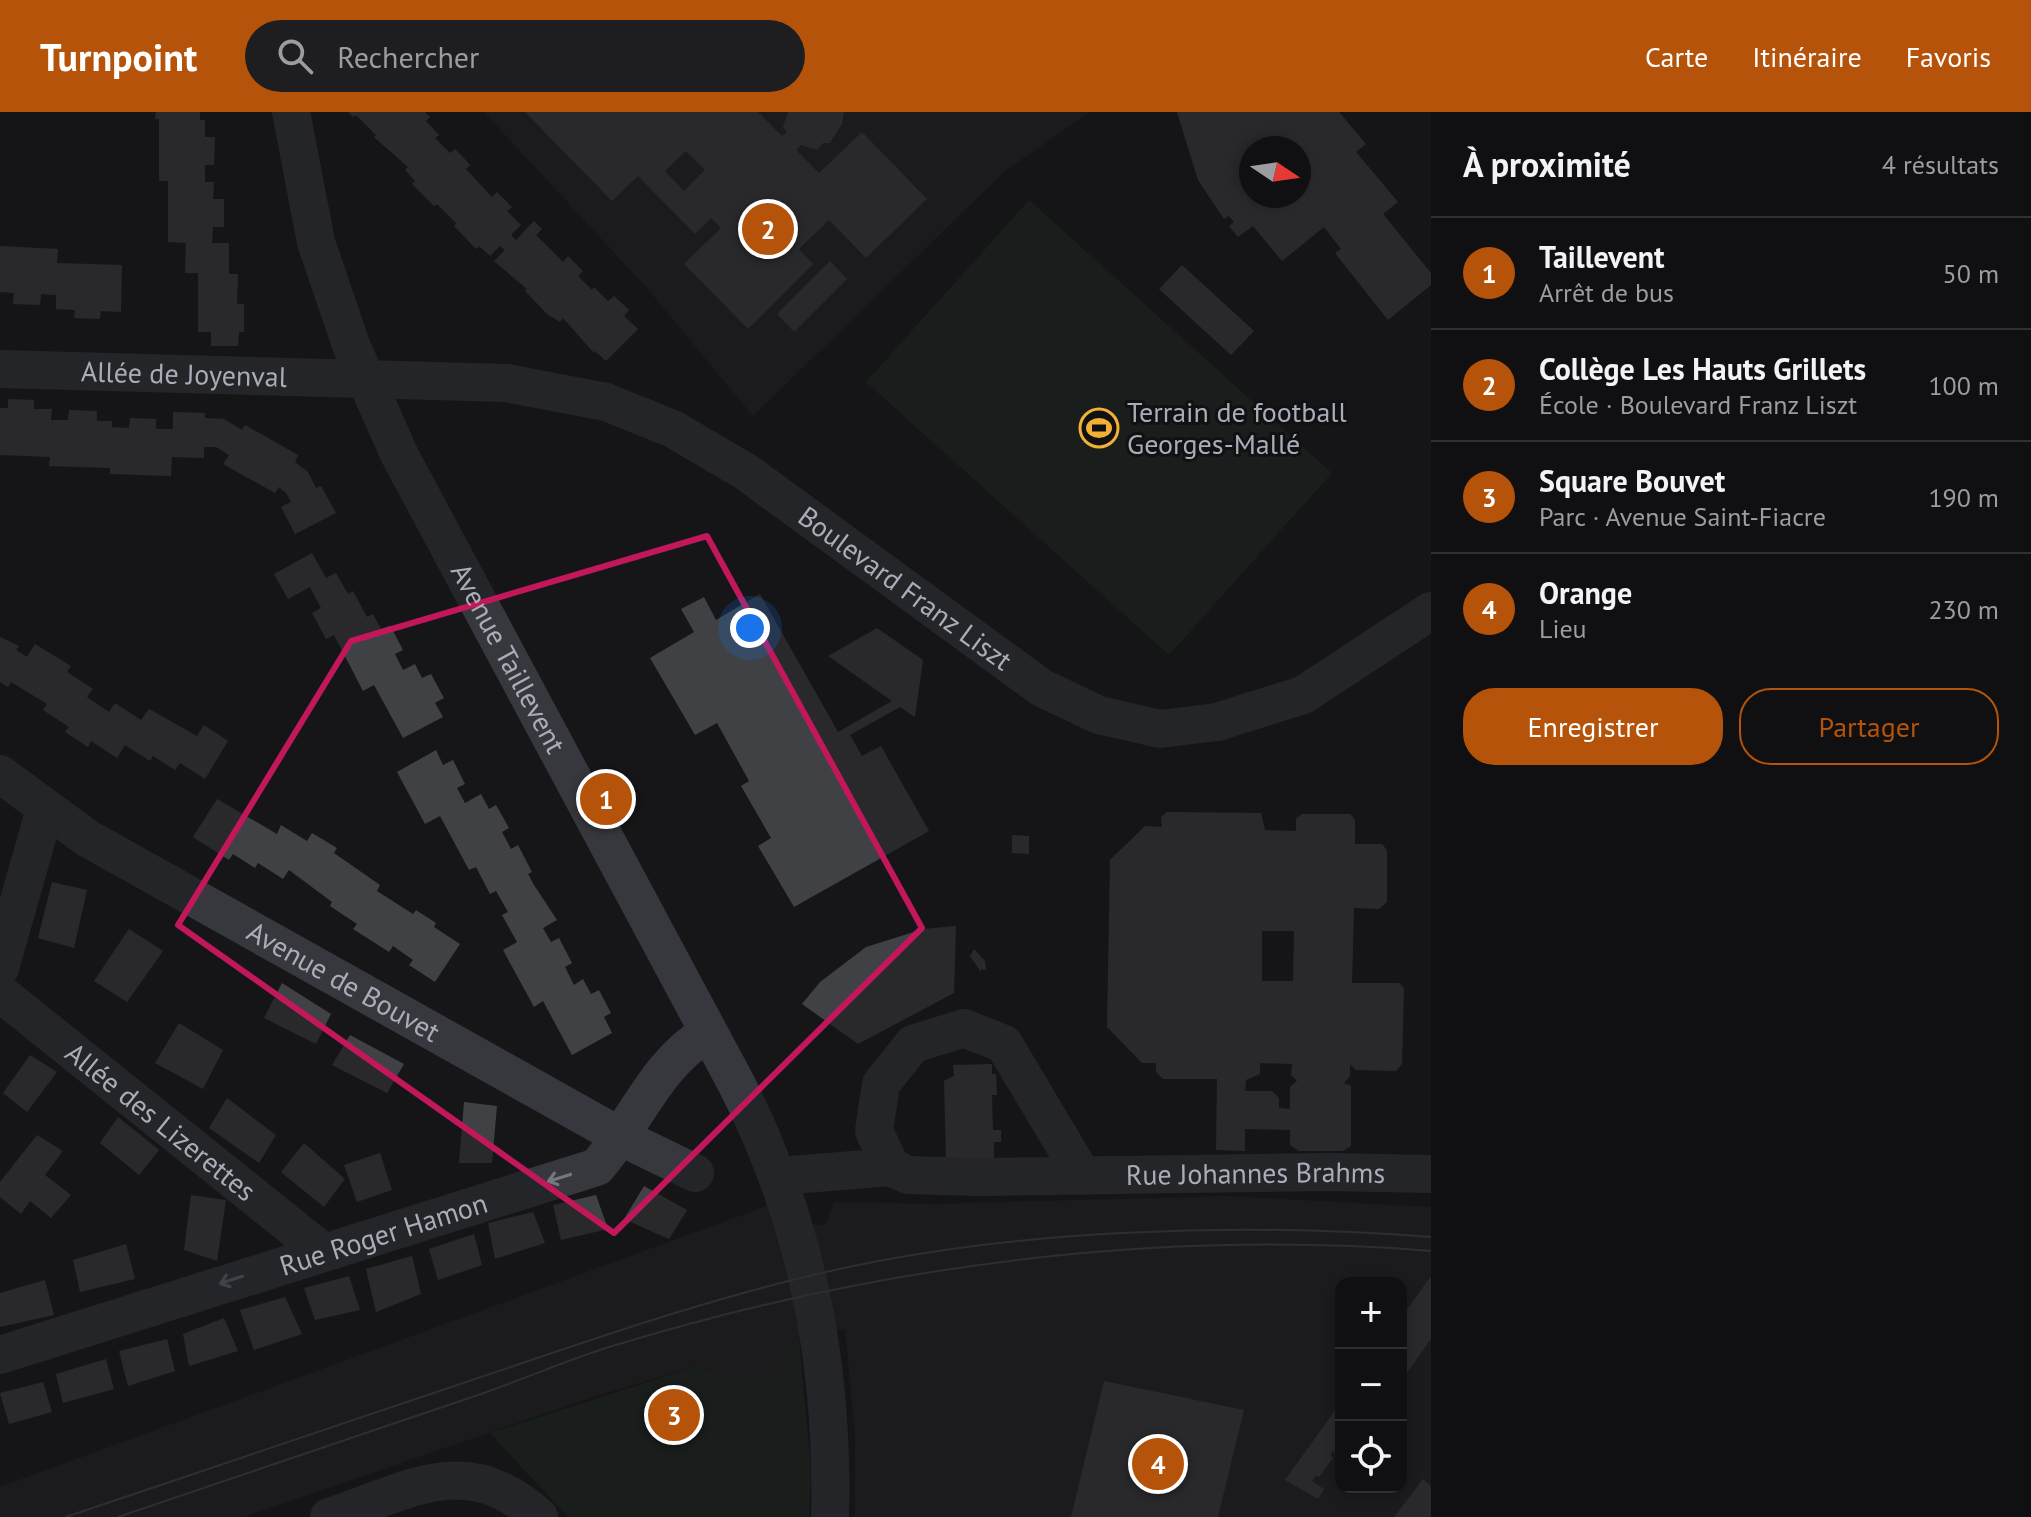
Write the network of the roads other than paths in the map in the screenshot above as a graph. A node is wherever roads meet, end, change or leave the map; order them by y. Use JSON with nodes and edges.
{"nodes":[{"id":1,"x":291,"y":112,"type":"edge"},
{"id":2,"x":0,"y":369,"type":"edge"},
{"id":3,"x":366,"y":377,"type":"junction"},
{"id":4,"x":1431,"y":611,"type":"edge"},
{"id":5,"x":0,"y":774,"type":"edge"},
{"id":6,"x":45,"y":809,"type":"junction"},
{"id":7,"x":0,"y":968,"type":"edge"},
{"id":8,"x":0,"y":993,"type":"edge"},
{"id":9,"x":708,"y":1033,"type":"junction"},
{"id":10,"x":623,"y":1138,"type":"junction"},
{"id":11,"x":891,"y":1167,"type":"junction"},
{"id":12,"x":695,"y":1173,"type":"dead end"},
{"id":13,"x":1431,"y":1174,"type":"edge"},
{"id":14,"x":1082,"y":1175,"type":"junction"},
{"id":15,"x":779,"y":1176,"type":"junction"},
{"id":16,"x":322,"y":1251,"type":"junction"},
{"id":17,"x":0,"y":1355,"type":"edge"},
{"id":18,"x":329,"y":1517,"type":"edge"},
{"id":19,"x":539,"y":1517,"type":"edge"},
{"id":20,"x":830,"y":1517,"type":"edge"}],
"edges":[{"from":1,"to":3,"type":"street","name":"Avenue Taillevent"},
{"from":2,"to":3,"type":"street","name":"Allée de Joyenval"},
{"from":3,"to":4,"type":"street","name":"Boulevard Franz Liszt"},
{"from":3,"to":9,"type":"street","name":"Avenue Taillevent"},
{"from":5,"to":6,"type":"street","name":"Avenue de Bouvet"},
{"from":6,"to":7,"type":"street"},
{"from":6,"to":10,"type":"street","name":"Avenue de Bouvet"},
{"from":8,"to":16,"type":"street","name":"Allée des Lizerettes"},
{"from":9,"to":10,"type":"street","name":"Rue Roger Hamon"},
{"from":9,"to":15,"type":"street","name":"Avenue Taillevent"},
{"from":10,"to":12,"type":"street","name":"Avenue de Bouvet"},
{"from":10,"to":16,"type":"street","name":"Rue Roger Hamon","one_way":true},
{"from":11,"to":14,"type":"street","name":"Rue Johannes Brahms"},
{"from":11,"to":14,"type":"street"},
{"from":11,"to":15,"type":"street","name":"Rue Johannes Brahms"},
{"from":13,"to":14,"type":"street","name":"Rue Johannes Brahms"},
{"from":15,"to":20,"type":"street","name":"Avenue Taillevent"},
{"from":16,"to":17,"type":"street","name":"Rue Roger Hamon","one_way":true},
{"from":18,"to":19,"type":"street"}]}
